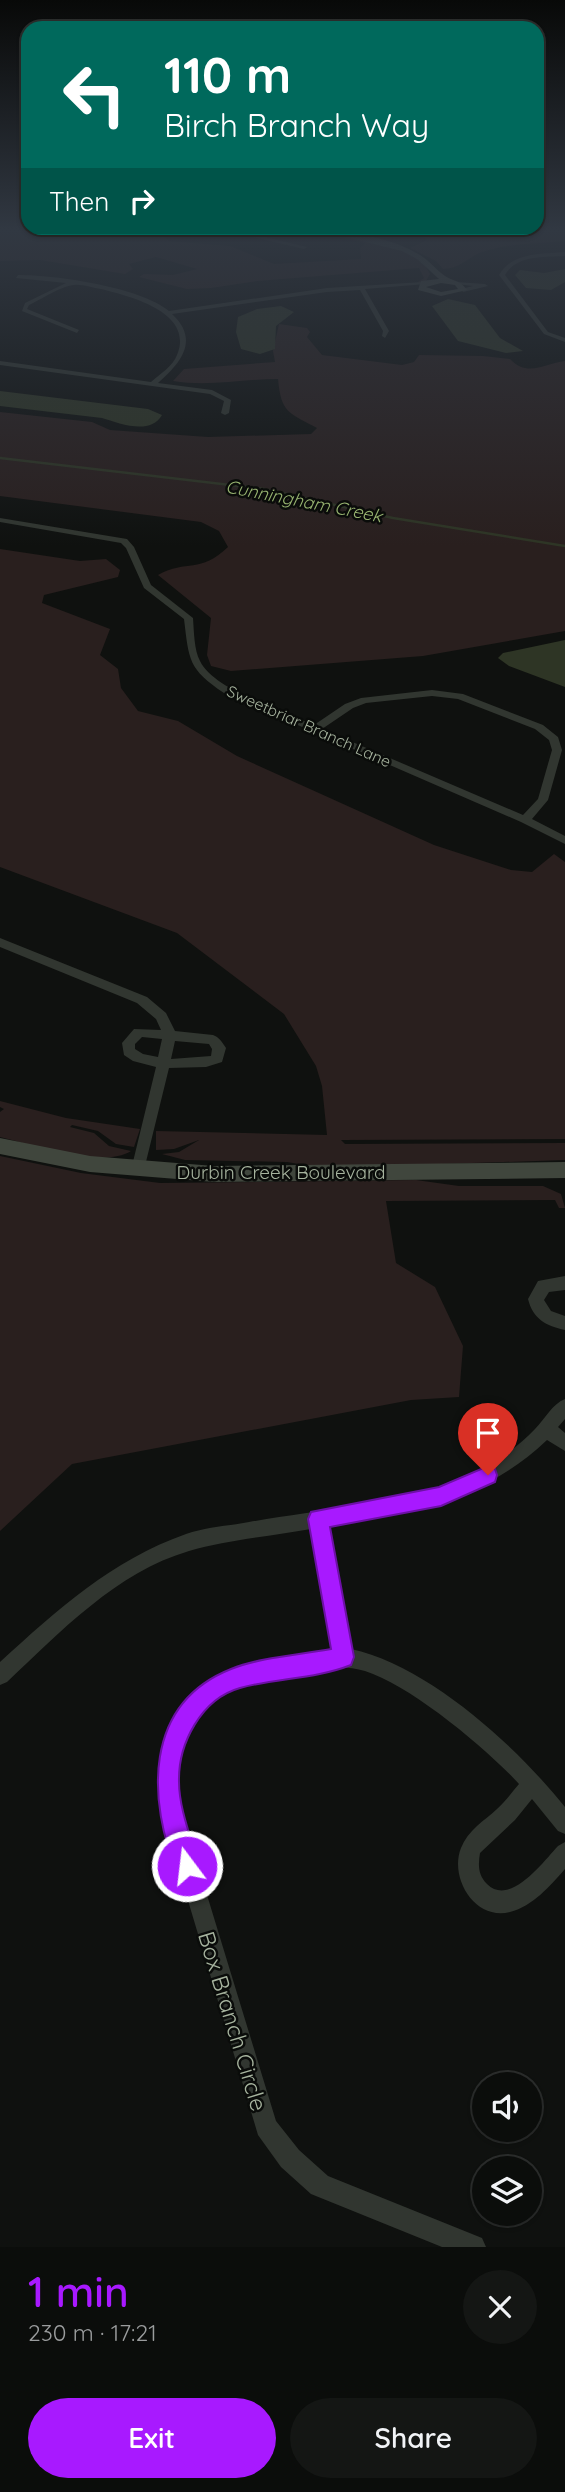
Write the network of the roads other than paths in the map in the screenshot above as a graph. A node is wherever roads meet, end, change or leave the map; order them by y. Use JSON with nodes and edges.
{"nodes":[{"id":1,"x":182,"y":336,"type":"edge"},
{"id":2,"x":0,"y":363,"type":"edge"},
{"id":3,"x":152,"y":384,"type":"junction"},
{"id":4,"x":225,"y":413,"type":"dead end"},
{"id":5,"x":0,"y":520,"type":"edge"},
{"id":6,"x":315,"y":729,"type":"junction"},
{"id":7,"x":525,"y":820,"type":"junction"},
{"id":8,"x":565,"y":841,"type":"edge"},
{"id":9,"x":2,"y":947,"type":"edge"},
{"id":10,"x":170,"y":1034,"type":"junction"},
{"id":11,"x":165,"y":1063,"type":"junction"},
{"id":12,"x":0,"y":1146,"type":"edge"},
{"id":13,"x":138,"y":1170,"type":"junction"},
{"id":14,"x":565,"y":1170,"type":"edge"},
{"id":15,"x":565,"y":1283,"type":"edge"},
{"id":16,"x":565,"y":1323,"type":"edge"},
{"id":17,"x":565,"y":1408,"type":"edge"},
{"id":18,"x":548,"y":1430,"type":"junction"},
{"id":19,"x":565,"y":1443,"type":"edge"},
{"id":20,"x":318,"y":1519,"type":"junction"},
{"id":21,"x":343,"y":1657,"type":"junction"},
{"id":22,"x":0,"y":1675,"type":"edge"},
{"id":23,"x":533,"y":1783,"type":"junction"},
{"id":24,"x":565,"y":1824,"type":"edge"},
{"id":25,"x":565,"y":1853,"type":"edge"},
{"id":26,"x":473,"y":2247,"type":"edge"}],
"edges":[{"from":1,"to":3,"type":"street"},
{"from":2,"to":3,"type":"street"},
{"from":3,"to":4,"type":"street"},
{"from":5,"to":6,"type":"street","name":"Sweetbriar Branch Lane"},
{"from":6,"to":7,"type":"street","name":"Sweetbriar Branch Lane"},
{"from":6,"to":7,"type":"street"},
{"from":7,"to":8,"type":"street","name":"Sweetbriar Branch Lane"},
{"from":9,"to":10,"type":"street"},
{"from":10,"to":11,"type":"street"},
{"from":10,"to":11,"type":"street"},
{"from":10,"to":11,"type":"street"},
{"from":11,"to":13,"type":"street"},
{"from":12,"to":13,"type":"street","name":"Durbin Creek Boulevard"},
{"from":13,"to":14,"type":"street","name":"Durbin Creek Boulevard"},
{"from":15,"to":16,"type":"street"},
{"from":17,"to":18,"type":"street"},
{"from":18,"to":19,"type":"street"},
{"from":18,"to":20,"type":"street"},
{"from":20,"to":21,"type":"street"},
{"from":20,"to":22,"type":"street"},
{"from":21,"to":23,"type":"street","name":"Box Branch Circle"},
{"from":21,"to":26,"type":"street","name":"Box Branch Circle"},
{"from":23,"to":24,"type":"street","name":"Box Branch Circle"},
{"from":23,"to":25,"type":"street"}]}
